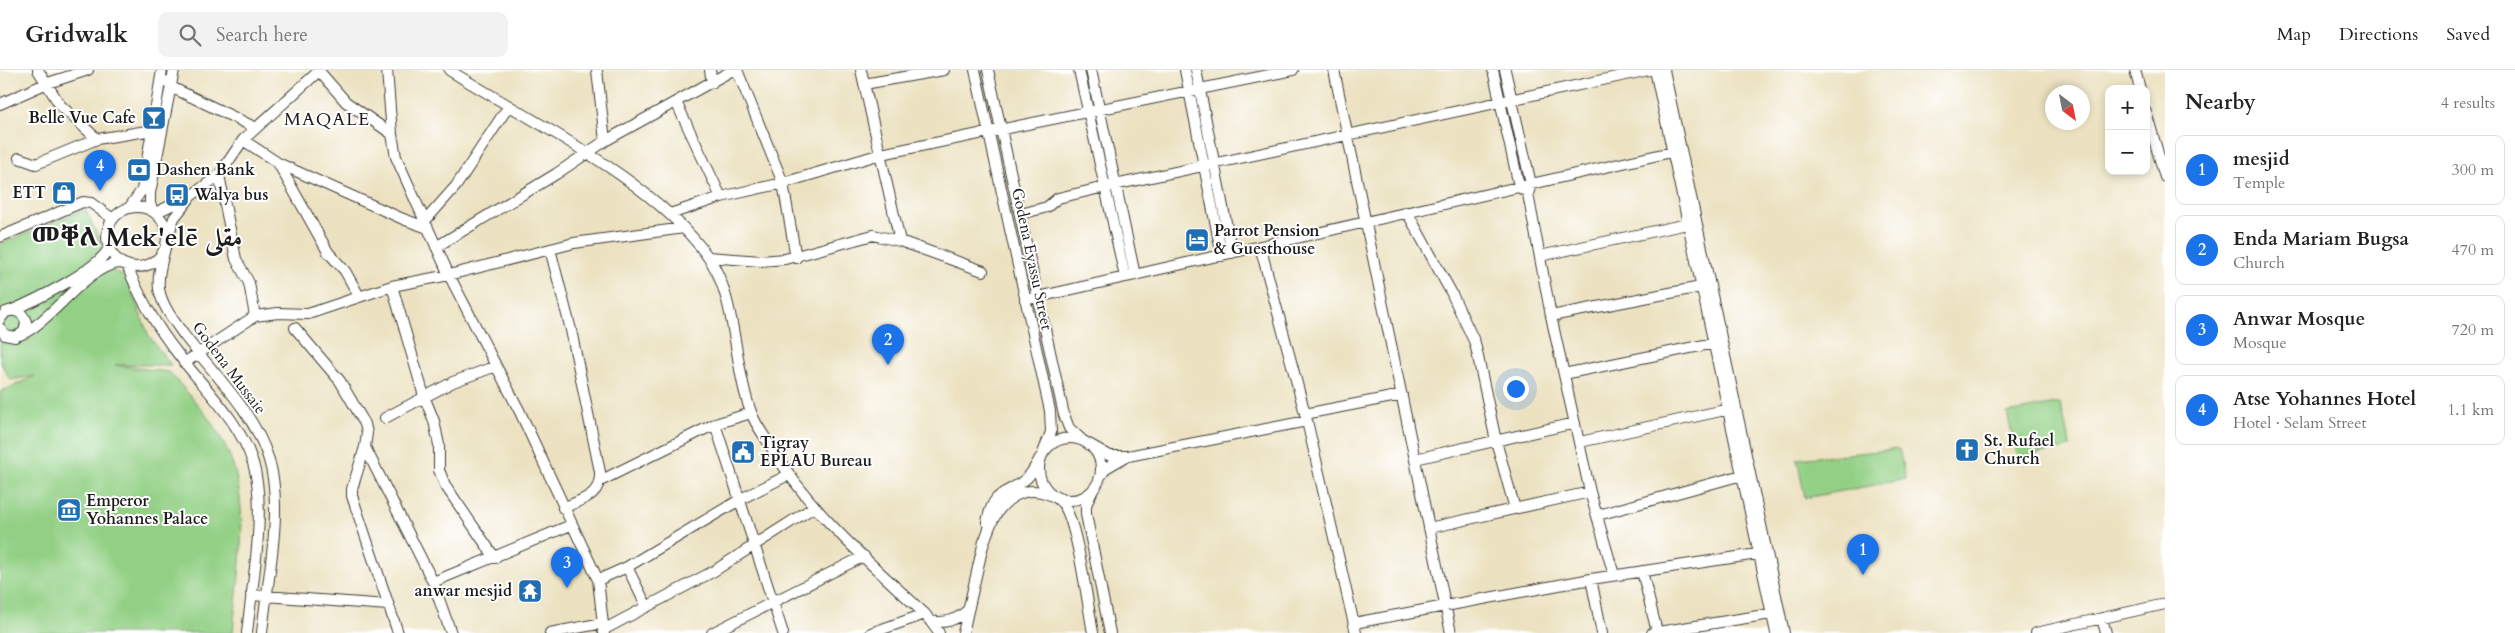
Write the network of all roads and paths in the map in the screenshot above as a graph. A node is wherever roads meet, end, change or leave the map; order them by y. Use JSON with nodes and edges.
{"nodes":[{"id":1,"x":38,"y":70,"type":"edge"},
{"id":2,"x":88,"y":70,"type":"edge"},
{"id":3,"x":163,"y":70,"type":"edge"},
{"id":4,"x":174,"y":70,"type":"edge"},
{"id":5,"x":387,"y":70,"type":"edge"},
{"id":6,"x":449,"y":70,"type":"edge"},
{"id":7,"x":597,"y":70,"type":"edge"},
{"id":8,"x":710,"y":70,"type":"edge"},
{"id":9,"x":733,"y":70,"type":"edge"},
{"id":10,"x":737,"y":70,"type":"edge"},
{"id":11,"x":861,"y":70,"type":"edge"},
{"id":12,"x":944,"y":70,"type":"edge"},
{"id":13,"x":975,"y":70,"type":"edge"},
{"id":14,"x":988,"y":70,"type":"edge"},
{"id":15,"x":1079,"y":70,"type":"edge"},
{"id":16,"x":1091,"y":70,"type":"edge"},
{"id":17,"x":1185,"y":70,"type":"edge"},
{"id":18,"x":1196,"y":70,"type":"edge"},
{"id":19,"x":1293,"y":70,"type":"edge"},
{"id":20,"x":1334,"y":70,"type":"edge"},
{"id":21,"x":1493,"y":70,"type":"edge"},
{"id":22,"x":1505,"y":70,"type":"edge"},
{"id":23,"x":1649,"y":70,"type":"edge"},
{"id":24,"x":1654,"y":70,"type":"edge"},
{"id":25,"x":1664,"y":70,"type":"edge"},
{"id":26,"x":2135,"y":70,"type":"edge"},
{"id":27,"x":319,"y":71,"type":"edge"},
{"id":28,"x":712,"y":83,"type":"junction"},
{"id":29,"x":45,"y":84,"type":"junction"},
{"id":30,"x":864,"y":84,"type":"junction"},
{"id":31,"x":2139,"y":85,"type":"edge"},
{"id":32,"x":165,"y":88,"type":"junction"},
{"id":33,"x":1195,"y":91,"type":"junction"},
{"id":34,"x":1512,"y":100,"type":"junction"},
{"id":35,"x":676,"y":102,"type":"junction"},
{"id":36,"x":1500,"y":102,"type":"junction"},
{"id":37,"x":0,"y":104,"type":"edge"},
{"id":38,"x":508,"y":106,"type":"junction"},
{"id":39,"x":1100,"y":111,"type":"junction"},
{"id":40,"x":1089,"y":113,"type":"junction"},
{"id":41,"x":2150,"y":124,"type":"edge"},
{"id":42,"x":256,"y":128,"type":"junction"},
{"id":43,"x":157,"y":130,"type":"junction"},
{"id":44,"x":1002,"y":131,"type":"junction"},
{"id":45,"x":392,"y":134,"type":"junction"},
{"id":46,"x":989,"y":134,"type":"junction"},
{"id":47,"x":1347,"y":135,"type":"junction"},
{"id":48,"x":97,"y":139,"type":"junction"},
{"id":49,"x":243,"y":140,"type":"junction"},
{"id":50,"x":605,"y":142,"type":"junction"},
{"id":51,"x":1677,"y":151,"type":"junction"},
{"id":52,"x":586,"y":153,"type":"junction"},
{"id":53,"x":881,"y":154,"type":"junction"},
{"id":54,"x":20,"y":158,"type":"dead end"},
{"id":55,"x":2162,"y":158,"type":"edge"},
{"id":56,"x":278,"y":163,"type":"junction"},
{"id":57,"x":1215,"y":164,"type":"junction"},
{"id":58,"x":1204,"y":166,"type":"junction"},
{"id":59,"x":219,"y":175,"type":"junction"},
{"id":60,"x":2165,"y":177,"type":"edge"},
{"id":61,"x":782,"y":183,"type":"junction"},
{"id":62,"x":1116,"y":185,"type":"junction"},
{"id":63,"x":1520,"y":186,"type":"junction"},
{"id":64,"x":1105,"y":187,"type":"junction"},
{"id":65,"x":1529,"y":189,"type":"junction"},
{"id":66,"x":191,"y":196,"type":"junction"},
{"id":67,"x":721,"y":197,"type":"junction"},
{"id":68,"x":129,"y":208,"type":"junction"},
{"id":69,"x":154,"y":212,"type":"junction"},
{"id":70,"x":1406,"y":212,"type":"junction"},
{"id":71,"x":670,"y":214,"type":"junction"},
{"id":72,"x":1021,"y":214,"type":"junction"},
{"id":73,"x":113,"y":219,"type":"junction"},
{"id":74,"x":1366,"y":222,"type":"junction"},
{"id":75,"x":1687,"y":224,"type":"junction"},
{"id":76,"x":426,"y":225,"type":"junction"},
{"id":77,"x":684,"y":228,"type":"junction"},
{"id":78,"x":0,"y":237,"type":"edge"},
{"id":79,"x":167,"y":241,"type":"junction"},
{"id":80,"x":900,"y":241,"type":"junction"},
{"id":81,"x":436,"y":246,"type":"junction"},
{"id":82,"x":1260,"y":246,"type":"junction"},
{"id":83,"x":109,"y":248,"type":"junction"},
{"id":84,"x":550,"y":249,"type":"junction"},
{"id":85,"x":1227,"y":255,"type":"junction"},
{"id":86,"x":1540,"y":256,"type":"junction"},
{"id":87,"x":708,"y":257,"type":"junction"},
{"id":88,"x":796,"y":258,"type":"junction"},
{"id":89,"x":124,"y":264,"type":"junction"},
{"id":90,"x":983,"y":271,"type":"dead end"},
{"id":91,"x":449,"y":275,"type":"junction"},
{"id":92,"x":1130,"y":276,"type":"junction"},
{"id":93,"x":392,"y":286,"type":"junction"},
{"id":94,"x":1706,"y":286,"type":"junction"},
{"id":95,"x":359,"y":296,"type":"junction"},
{"id":96,"x":1038,"y":297,"type":"junction"},
{"id":97,"x":1025,"y":300,"type":"junction"},
{"id":98,"x":4,"y":314,"type":"edge"},
{"id":99,"x":255,"y":316,"type":"junction"},
{"id":100,"x":1550,"y":316,"type":"junction"},
{"id":101,"x":0,"y":328,"type":"edge"},
{"id":102,"x":296,"y":328,"type":"dead end"},
{"id":103,"x":16,"y":336,"type":"junction"},
{"id":104,"x":0,"y":337,"type":"edge"},
{"id":105,"x":1714,"y":343,"type":"junction"},
{"id":106,"x":197,"y":352,"type":"junction"},
{"id":107,"x":184,"y":363,"type":"junction"},
{"id":108,"x":496,"y":366,"type":"junction"},
{"id":109,"x":1564,"y":374,"type":"junction"},
{"id":110,"x":1402,"y":395,"type":"junction"},
{"id":111,"x":424,"y":396,"type":"junction"},
{"id":112,"x":1733,"y":408,"type":"junction"},
{"id":113,"x":752,"y":413,"type":"junction"},
{"id":114,"x":385,"y":418,"type":"dead end"},
{"id":115,"x":1306,"y":418,"type":"junction"},
{"id":116,"x":1575,"y":423,"type":"junction"},
{"id":117,"x":715,"y":424,"type":"junction"},
{"id":118,"x":1496,"y":441,"type":"junction"},
{"id":119,"x":1086,"y":442,"type":"junction"},
{"id":120,"x":1580,"y":442,"type":"junction"},
{"id":121,"x":365,"y":447,"type":"junction"},
{"id":122,"x":1042,"y":456,"type":"junction"},
{"id":123,"x":1128,"y":456,"type":"junction"},
{"id":124,"x":1415,"y":459,"type":"junction"},
{"id":125,"x":788,"y":475,"type":"junction"},
{"id":126,"x":1742,"y":475,"type":"junction"},
{"id":127,"x":600,"y":481,"type":"junction"},
{"id":128,"x":1098,"y":482,"type":"junction"},
{"id":129,"x":1590,"y":492,"type":"junction"},
{"id":130,"x":1056,"y":497,"type":"junction"},
{"id":131,"x":741,"y":498,"type":"junction"},
{"id":132,"x":814,"y":507,"type":"junction"},
{"id":133,"x":563,"y":508,"type":"junction"},
{"id":134,"x":1515,"y":509,"type":"junction"},
{"id":135,"x":1598,"y":516,"type":"junction"},
{"id":136,"x":571,"y":525,"type":"junction"},
{"id":137,"x":1429,"y":528,"type":"junction"},
{"id":138,"x":756,"y":545,"type":"junction"},
{"id":139,"x":983,"y":546,"type":"junction"},
{"id":140,"x":1763,"y":553,"type":"junction"},
{"id":141,"x":864,"y":556,"type":"junction"},
{"id":142,"x":495,"y":558,"type":"junction"},
{"id":143,"x":627,"y":567,"type":"junction"},
{"id":144,"x":1642,"y":571,"type":"junction"},
{"id":145,"x":1614,"y":575,"type":"junction"},
{"id":146,"x":1591,"y":579,"type":"junction"},
{"id":147,"x":598,"y":580,"type":"junction"},
{"id":148,"x":433,"y":582,"type":"junction"},
{"id":149,"x":251,"y":595,"type":"junction"},
{"id":150,"x":266,"y":596,"type":"junction"},
{"id":151,"x":773,"y":602,"type":"junction"},
{"id":152,"x":2165,"y":604,"type":"edge"},
{"id":153,"x":388,"y":605,"type":"junction"},
{"id":154,"x":647,"y":607,"type":"junction"},
{"id":155,"x":1446,"y":608,"type":"junction"},
{"id":156,"x":968,"y":610,"type":"junction"},
{"id":157,"x":1776,"y":614,"type":"junction"},
{"id":158,"x":927,"y":618,"type":"junction"},
{"id":159,"x":2102,"y":618,"type":"junction"},
{"id":160,"x":1355,"y":628,"type":"edge"},
{"id":161,"x":603,"y":629,"type":"edge"},
{"id":162,"x":1655,"y":632,"type":"edge"},
{"id":163,"x":247,"y":633,"type":"edge"},
{"id":164,"x":262,"y":633,"type":"edge"},
{"id":165,"x":398,"y":633,"type":"edge"},
{"id":166,"x":451,"y":633,"type":"edge"},
{"id":167,"x":550,"y":633,"type":"edge"},
{"id":168,"x":712,"y":633,"type":"edge"},
{"id":169,"x":783,"y":633,"type":"edge"},
{"id":170,"x":871,"y":633,"type":"edge"},
{"id":171,"x":939,"y":633,"type":"edge"},
{"id":172,"x":963,"y":633,"type":"edge"},
{"id":173,"x":1094,"y":633,"type":"edge"},
{"id":174,"x":1110,"y":633,"type":"edge"},
{"id":175,"x":1451,"y":633,"type":"edge"},
{"id":176,"x":1602,"y":633,"type":"edge"},
{"id":177,"x":1776,"y":633,"type":"edge"},
{"id":178,"x":1784,"y":633,"type":"edge"},
{"id":179,"x":2036,"y":633,"type":"edge"},
{"id":180,"x":2106,"y":633,"type":"edge"}],
"edges":[{"from":1,"to":29,"type":"street"},
{"from":2,"to":29,"type":"street"},
{"from":3,"to":32,"type":"street"},
{"from":4,"to":32,"type":"street"},
{"from":5,"to":45,"type":"street"},
{"from":6,"to":38,"type":"street"},
{"from":7,"to":50,"type":"street"},
{"from":8,"to":28,"type":"street"},
{"from":9,"to":28,"type":"street"},
{"from":10,"to":61,"type":"street"},
{"from":11,"to":30,"type":"street"},
{"from":12,"to":30,"type":"street"},
{"from":13,"to":46,"type":"street","name":"Godena Eyassu Street"},
{"from":14,"to":44,"type":"street","name":"Godena Eyassu Street"},
{"from":15,"to":40,"type":"street"},
{"from":16,"to":39,"type":"street"},
{"from":17,"to":33,"type":"street"},
{"from":18,"to":33,"type":"street"},
{"from":19,"to":33,"type":"street"},
{"from":20,"to":47,"type":"street"},
{"from":21,"to":36,"type":"street"},
{"from":22,"to":34,"type":"street"},
{"from":23,"to":34,"type":"street"},
{"from":24,"to":51,"type":"street"},
{"from":25,"to":51,"type":"street"},
{"from":26,"to":31,"type":"street"},
{"from":27,"to":42,"type":"street"},
{"from":27,"to":45,"type":"street"},
{"from":28,"to":35,"type":"street"},
{"from":29,"to":37,"type":"street"},
{"from":29,"to":48,"type":"street"},
{"from":30,"to":53,"type":"street"},
{"from":32,"to":42,"type":"street"},
{"from":32,"to":43,"type":"street"},
{"from":33,"to":39,"type":"street"},
{"from":33,"to":57,"type":"street"},
{"from":33,"to":58,"type":"street"},
{"from":34,"to":36,"type":"street"},
{"from":34,"to":65,"type":"street"},
{"from":35,"to":50,"type":"street"},
{"from":35,"to":67,"type":"street"},
{"from":36,"to":47,"type":"street"},
{"from":36,"to":63,"type":"street"},
{"from":38,"to":52,"type":"street"},
{"from":38,"to":76,"type":"street"},
{"from":39,"to":40,"type":"street"},
{"from":39,"to":62,"type":"street"},
{"from":40,"to":44,"type":"street"},
{"from":40,"to":64,"type":"street"},
{"from":41,"to":55,"type":"street"},
{"from":42,"to":49,"type":"street"},
{"from":43,"to":48,"type":"street"},
{"from":43,"to":68,"type":"street"},
{"from":43,"to":69,"type":"street"},
{"from":44,"to":46,"type":"street"},
{"from":44,"to":72,"type":"street","name":"Godena Eyassu Street"},
{"from":45,"to":76,"type":"street"},
{"from":46,"to":53,"type":"street"},
{"from":46,"to":97,"type":"street","name":"Godena Eyassu Street"},
{"from":47,"to":57,"type":"street"},
{"from":47,"to":74,"type":"street"},
{"from":48,"to":54,"type":"street"},
{"from":49,"to":56,"type":"street"},
{"from":49,"to":59,"type":"street"},
{"from":50,"to":52,"type":"street"},
{"from":51,"to":65,"type":"street"},
{"from":51,"to":75,"type":"street"},
{"from":51,"to":94,"type":"street"},
{"from":52,"to":71,"type":"street"},
{"from":52,"to":81,"type":"street"},
{"from":53,"to":61,"type":"street"},
{"from":53,"to":80,"type":"street"},
{"from":55,"to":60,"type":"street"},
{"from":56,"to":76,"type":"street"},
{"from":56,"to":95,"type":"street"},
{"from":57,"to":58,"type":"street"},
{"from":57,"to":85,"type":"street"},
{"from":58,"to":62,"type":"street"},
{"from":58,"to":85,"type":"street"},
{"from":59,"to":66,"type":"street"},
{"from":59,"to":99,"type":"street"},
{"from":61,"to":67,"type":"street"},
{"from":61,"to":88,"type":"street"},
{"from":62,"to":64,"type":"street"},
{"from":62,"to":92,"type":"street"},
{"from":63,"to":65,"type":"street"},
{"from":63,"to":70,"type":"street"},
{"from":64,"to":72,"type":"street"},
{"from":64,"to":92,"type":"street"},
{"from":65,"to":86,"type":"street"},
{"from":66,"to":69,"type":"street"},
{"from":66,"to":79,"type":"street"},
{"from":67,"to":71,"type":"street"},
{"from":68,"to":69,"type":"street"},
{"from":68,"to":73,"type":"street"},
{"from":69,"to":79,"type":"street"},
{"from":70,"to":74,"type":"street"},
{"from":70,"to":118,"type":"street"},
{"from":71,"to":77,"type":"street"},
{"from":72,"to":96,"type":"street","name":"Godena Eyassu Street"},
{"from":73,"to":78,"type":"street"},
{"from":73,"to":83,"type":"street"},
{"from":74,"to":82,"type":"street"},
{"from":74,"to":110,"type":"street"},
{"from":75,"to":86,"type":"street"},
{"from":75,"to":94,"type":"street"},
{"from":76,"to":81,"type":"street"},
{"from":77,"to":84,"type":"street"},
{"from":77,"to":87,"type":"street"},
{"from":79,"to":89,"type":"street"},
{"from":79,"to":106,"type":"street","name":"Godena Mussaie"},
{"from":80,"to":88,"type":"street"},
{"from":80,"to":90,"type":"street"},
{"from":81,"to":91,"type":"street"},
{"from":82,"to":85,"type":"street"},
{"from":82,"to":115,"type":"street"},
{"from":83,"to":89,"type":"street"},
{"from":83,"to":98,"type":"street"},
{"from":84,"to":91,"type":"street"},
{"from":84,"to":127,"type":"street"},
{"from":85,"to":92,"type":"street"},
{"from":86,"to":100,"type":"street"},
{"from":87,"to":88,"type":"street"},
{"from":87,"to":113,"type":"street"},
{"from":89,"to":103,"type":"street"},
{"from":89,"to":107,"type":"street","name":"Godena Mussaie"},
{"from":91,"to":93,"type":"street"},
{"from":91,"to":108,"type":"street"},
{"from":92,"to":96,"type":"street"},
{"from":93,"to":95,"type":"street"},
{"from":93,"to":111,"type":"street"},
{"from":94,"to":100,"type":"street"},
{"from":94,"to":105,"type":"street"},
{"from":94,"to":112,"type":"street"},
{"from":95,"to":99,"type":"street"},
{"from":96,"to":97,"type":"street"},
{"from":96,"to":119,"type":"street","name":"Godena Eyassu Street"},
{"from":97,"to":122,"type":"street","name":"Godena Eyassu Street"},
{"from":98,"to":103,"type":"street"},
{"from":99,"to":106,"type":"street"},
{"from":100,"to":109,"type":"street"},
{"from":101,"to":103,"type":"street"},
{"from":102,"to":121,"type":"street"},
{"from":103,"to":104,"type":"street"},
{"from":105,"to":109,"type":"street"},
{"from":105,"to":112,"type":"street"},
{"from":106,"to":107,"type":"street"},
{"from":106,"to":150,"type":"street","name":"Godena Mussaie"},
{"from":107,"to":149,"type":"street","name":"Godena Mussaie"},
{"from":108,"to":111,"type":"street"},
{"from":108,"to":133,"type":"street"},
{"from":109,"to":116,"type":"street"},
{"from":110,"to":115,"type":"street"},
{"from":110,"to":124,"type":"street"},
{"from":111,"to":114,"type":"street"},
{"from":111,"to":142,"type":"street"},
{"from":112,"to":120,"type":"street"},
{"from":112,"to":126,"type":"street"},
{"from":112,"to":140,"type":"street"},
{"from":113,"to":117,"type":"street"},
{"from":113,"to":125,"type":"street"},
{"from":115,"to":123,"type":"street"},
{"from":115,"to":160,"type":"street"},
{"from":116,"to":118,"type":"street"},
{"from":116,"to":120,"type":"street"},
{"from":117,"to":127,"type":"street"},
{"from":117,"to":131,"type":"street"},
{"from":118,"to":124,"type":"street"},
{"from":118,"to":134,"type":"street"},
{"from":119,"to":122,"type":"street"},
{"from":119,"to":123,"type":"street"},
{"from":119,"to":128,"type":"street"},
{"from":120,"to":129,"type":"street"},
{"from":121,"to":148,"type":"street"},
{"from":121,"to":153,"type":"street"},
{"from":122,"to":130,"type":"street"},
{"from":122,"to":139,"type":"street"},
{"from":123,"to":128,"type":"street"},
{"from":124,"to":137,"type":"street"},
{"from":125,"to":131,"type":"street"},
{"from":125,"to":132,"type":"street"},
{"from":126,"to":135,"type":"street"},
{"from":126,"to":140,"type":"street"},
{"from":127,"to":133,"type":"street"},
{"from":128,"to":130,"type":"street"},
{"from":128,"to":174,"type":"street"},
{"from":129,"to":134,"type":"street"},
{"from":129,"to":135,"type":"street"},
{"from":130,"to":139,"type":"street"},
{"from":130,"to":173,"type":"street"},
{"from":131,"to":138,"type":"street"},
{"from":131,"to":143,"type":"street"},
{"from":132,"to":138,"type":"street"},
{"from":132,"to":141,"type":"street"},
{"from":133,"to":136,"type":"street"},
{"from":134,"to":137,"type":"street"},
{"from":135,"to":145,"type":"street"},
{"from":136,"to":142,"type":"street"},
{"from":136,"to":147,"type":"street"},
{"from":137,"to":155,"type":"street"},
{"from":138,"to":151,"type":"street"},
{"from":138,"to":154,"type":"street"},
{"from":139,"to":156,"type":"street"},
{"from":140,"to":144,"type":"street"},
{"from":140,"to":157,"type":"street"},
{"from":141,"to":151,"type":"street"},
{"from":141,"to":158,"type":"street"},
{"from":142,"to":148,"type":"street"},
{"from":143,"to":147,"type":"street"},
{"from":143,"to":154,"type":"street"},
{"from":144,"to":145,"type":"street"},
{"from":144,"to":162,"type":"street"},
{"from":145,"to":146,"type":"street"},
{"from":146,"to":155,"type":"street"},
{"from":146,"to":176,"type":"street"},
{"from":147,"to":161,"type":"street"},
{"from":148,"to":166,"type":"street"},
{"from":149,"to":150,"type":"street"},
{"from":149,"to":163,"type":"street","name":"Godena Mussaie"},
{"from":150,"to":153,"type":"street"},
{"from":150,"to":164,"type":"street","name":"Godena Mussaie"},
{"from":151,"to":168,"type":"street"},
{"from":151,"to":169,"type":"street"},
{"from":152,"to":159,"type":"street"},
{"from":153,"to":165,"type":"street"},
{"from":154,"to":161,"type":"street"},
{"from":155,"to":160,"type":"street"},
{"from":155,"to":175,"type":"street"},
{"from":156,"to":158,"type":"street"},
{"from":156,"to":172,"type":"street"},
{"from":157,"to":162,"type":"street"},
{"from":157,"to":177,"type":"street"},
{"from":157,"to":178,"type":"street"},
{"from":158,"to":170,"type":"street"},
{"from":158,"to":171,"type":"street"},
{"from":159,"to":179,"type":"street"},
{"from":159,"to":180,"type":"street"},
{"from":161,"to":167,"type":"street"}]}
